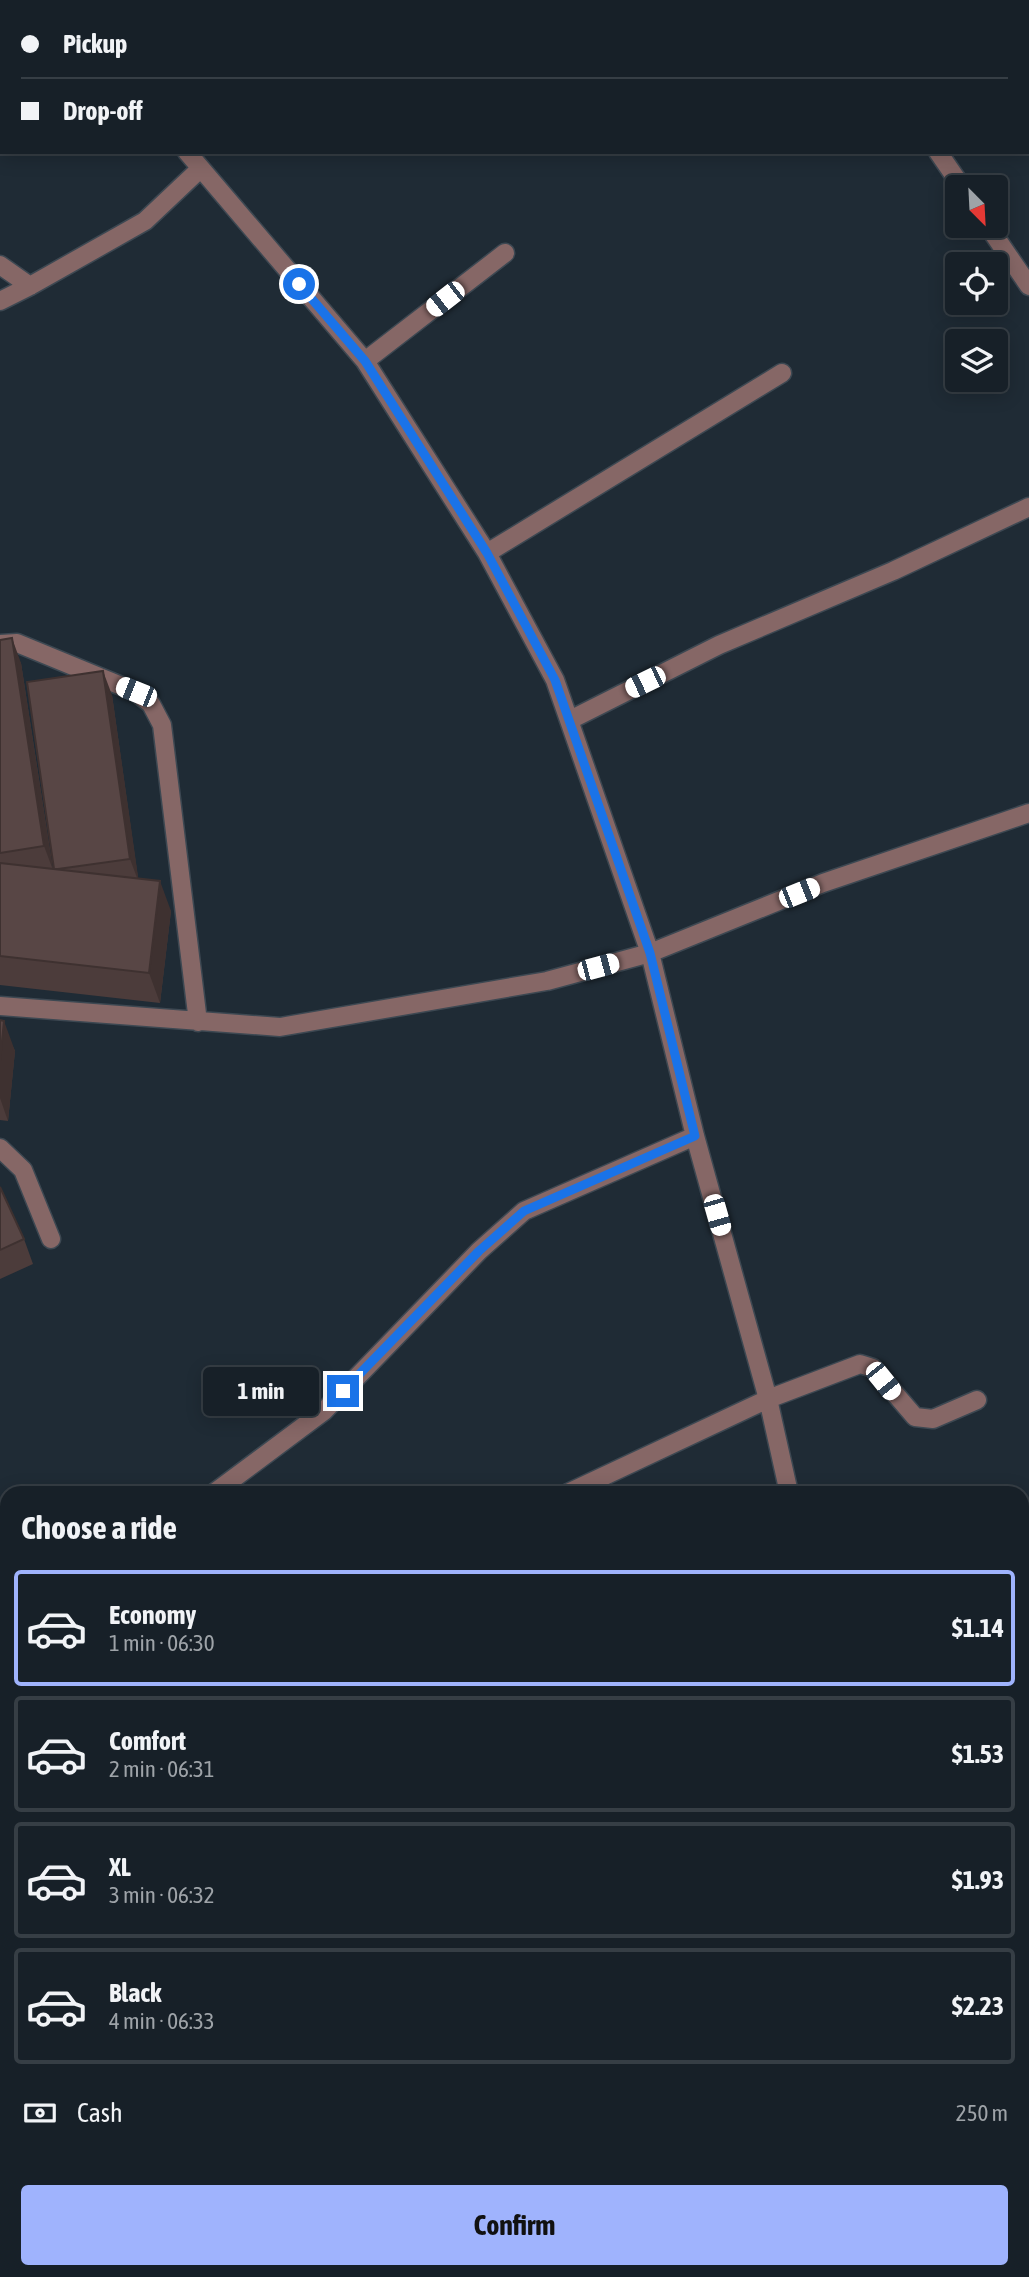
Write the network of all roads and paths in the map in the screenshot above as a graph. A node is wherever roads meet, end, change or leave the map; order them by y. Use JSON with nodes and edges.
{"nodes":[{"id":1,"x":189,"y":154,"type":"edge"},
{"id":2,"x":939,"y":154,"type":"edge"},
{"id":3,"x":200,"y":169,"type":"junction"},
{"id":4,"x":954,"y":175,"type":"edge"},
{"id":5,"x":996,"y":238,"type":"edge"},
{"id":6,"x":505,"y":253,"type":"dead end"},
{"id":7,"x":0,"y":265,"type":"edge"},
{"id":8,"x":30,"y":286,"type":"junction"},
{"id":9,"x":1029,"y":286,"type":"edge"},
{"id":10,"x":0,"y":301,"type":"edge"},
{"id":11,"x":365,"y":361,"type":"junction"},
{"id":12,"x":782,"y":373,"type":"dead end"},
{"id":13,"x":1029,"y":507,"type":"edge"},
{"id":14,"x":487,"y":553,"type":"junction"},
{"id":15,"x":0,"y":644,"type":"edge"},
{"id":16,"x":570,"y":720,"type":"junction"},
{"id":17,"x":1029,"y":813,"type":"edge"},
{"id":18,"x":650,"y":953,"type":"junction"},
{"id":19,"x":0,"y":1006,"type":"edge"},
{"id":20,"x":198,"y":1022,"type":"junction"},
{"id":21,"x":695,"y":1136,"type":"junction"},
{"id":22,"x":0,"y":1148,"type":"edge"},
{"id":23,"x":51,"y":1239,"type":"dead end"},
{"id":24,"x":768,"y":1399,"type":"junction"},
{"id":25,"x":978,"y":1400,"type":"dead end"},
{"id":26,"x":223,"y":1486,"type":"edge"},
{"id":27,"x":583,"y":1486,"type":"edge"},
{"id":28,"x":787,"y":1486,"type":"edge"}],
"edges":[{"from":1,"to":3,"type":"street"},
{"from":2,"to":4,"type":"street"},
{"from":3,"to":8,"type":"street"},
{"from":3,"to":11,"type":"street"},
{"from":5,"to":9,"type":"street"},
{"from":6,"to":11,"type":"street"},
{"from":7,"to":8,"type":"street"},
{"from":8,"to":10,"type":"street"},
{"from":11,"to":14,"type":"street"},
{"from":12,"to":14,"type":"street"},
{"from":13,"to":16,"type":"street"},
{"from":14,"to":16,"type":"street"},
{"from":15,"to":20,"type":"street"},
{"from":16,"to":18,"type":"street"},
{"from":17,"to":18,"type":"street"},
{"from":18,"to":20,"type":"street"},
{"from":18,"to":21,"type":"street"},
{"from":19,"to":20,"type":"street"},
{"from":21,"to":24,"type":"street"},
{"from":21,"to":26,"type":"street"},
{"from":22,"to":23,"type":"street"},
{"from":24,"to":25,"type":"street"},
{"from":24,"to":27,"type":"street"},
{"from":24,"to":28,"type":"street"}]}
